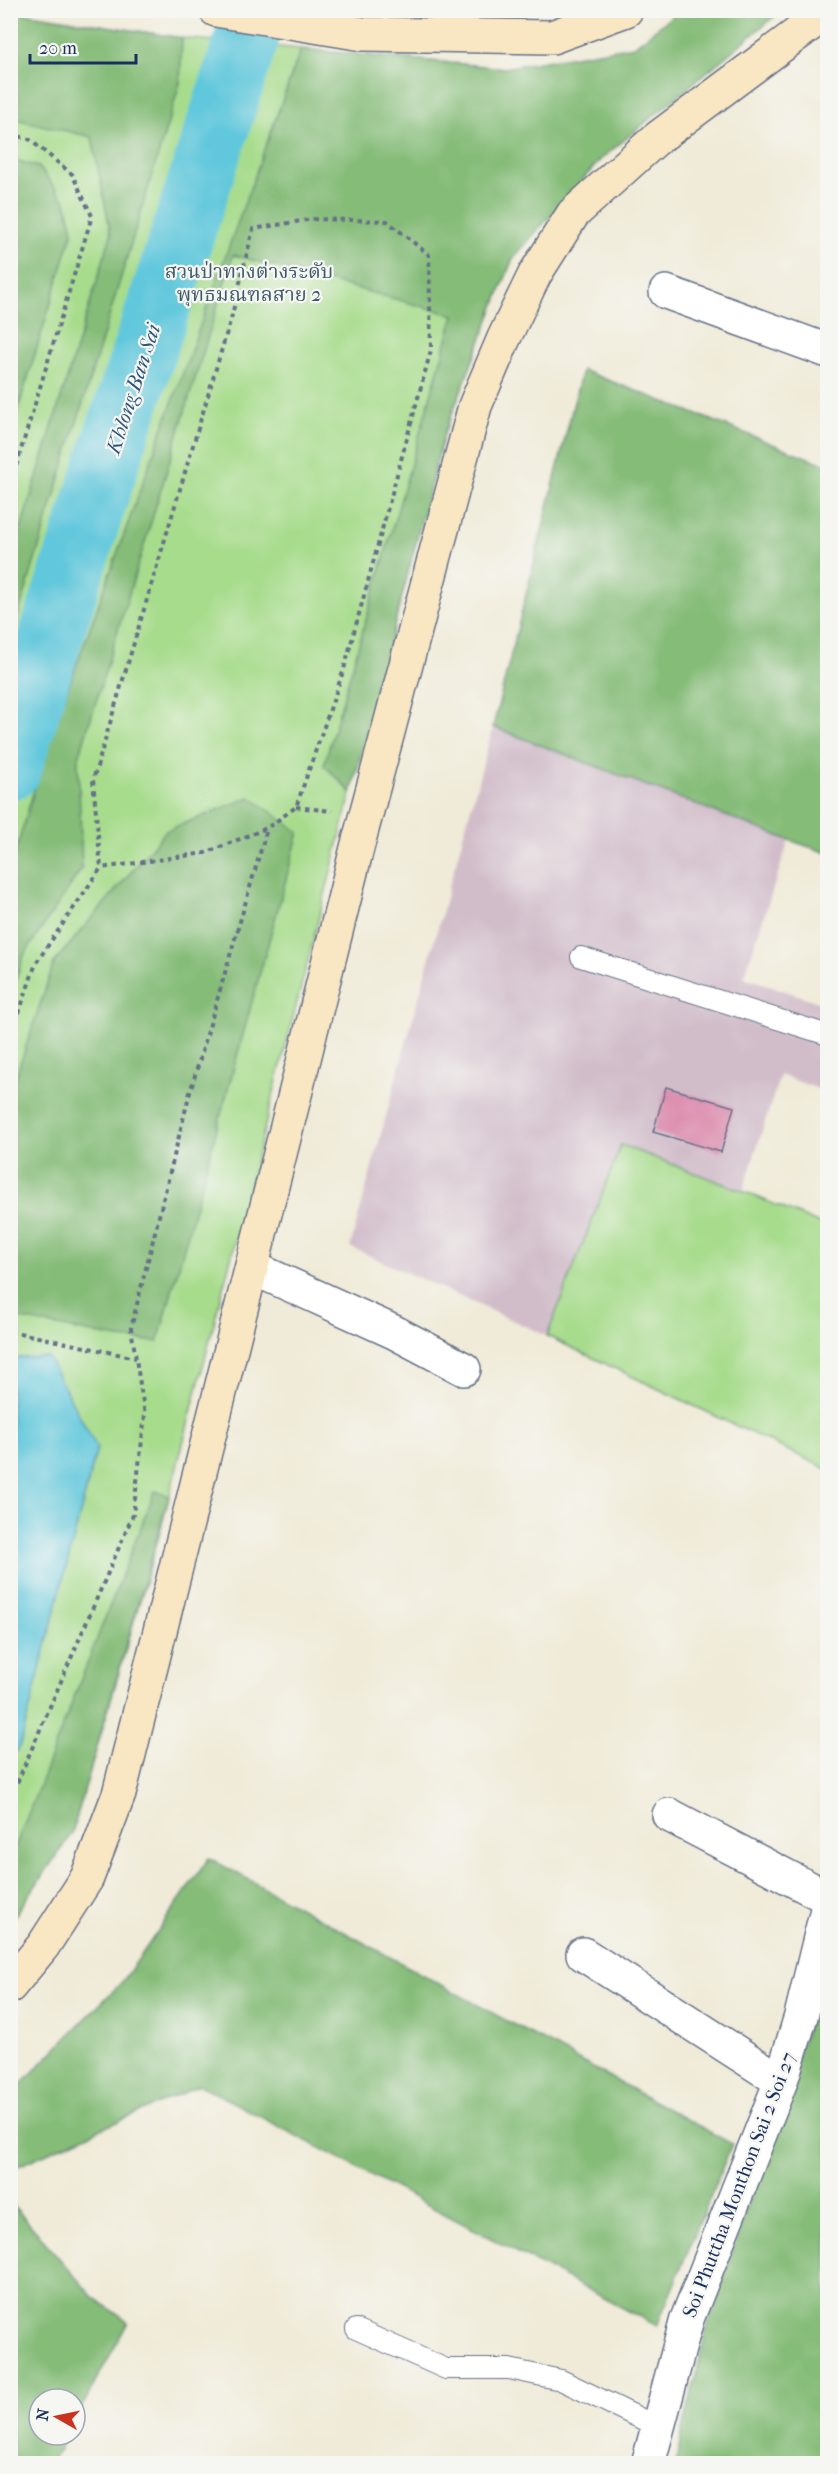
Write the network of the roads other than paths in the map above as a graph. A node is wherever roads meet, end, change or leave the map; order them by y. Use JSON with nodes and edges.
{"nodes":[{"id":1,"x":216,"y":10,"type":"edge"},
{"id":2,"x":626,"y":10,"type":"edge"},
{"id":3,"x":828,"y":10,"type":"edge"},
{"id":4,"x":666,"y":292,"type":"dead end"},
{"id":5,"x":828,"y":351,"type":"edge"},
{"id":6,"x":581,"y":957,"type":"dead end"},
{"id":7,"x":828,"y":1035,"type":"edge"},
{"id":8,"x":253,"y":1268,"type":"junction"},
{"id":9,"x":464,"y":1369,"type":"dead end"},
{"id":10,"x":669,"y":1815,"type":"dead end"},
{"id":11,"x":828,"y":1898,"type":"edge"},
{"id":12,"x":828,"y":1905,"type":"edge"},
{"id":13,"x":583,"y":1954,"type":"dead end"},
{"id":14,"x":10,"y":1986,"type":"edge"},
{"id":15,"x":781,"y":2081,"type":"junction"},
{"id":16,"x":356,"y":2329,"type":"dead end"},
{"id":17,"x":658,"y":2427,"type":"junction"},
{"id":18,"x":648,"y":2463,"type":"edge"}],
"edges":[{"from":1,"to":2,"type":"main road"},
{"from":3,"to":8,"type":"main road"},
{"from":4,"to":5,"type":"street"},
{"from":6,"to":7,"type":"lane"},
{"from":8,"to":9,"type":"street"},
{"from":8,"to":14,"type":"main road"},
{"from":10,"to":11,"type":"street"},
{"from":12,"to":15,"type":"street","name":"Soi Phuttha Monthon Sai 2 Soi 27"},
{"from":13,"to":15,"type":"street"},
{"from":15,"to":17,"type":"street","name":"Soi Phuttha Monthon Sai 2 Soi 27"},
{"from":16,"to":17,"type":"lane"},
{"from":17,"to":18,"type":"street","name":"Soi Phuttha Monthon Sai 2 Soi 27"}]}
